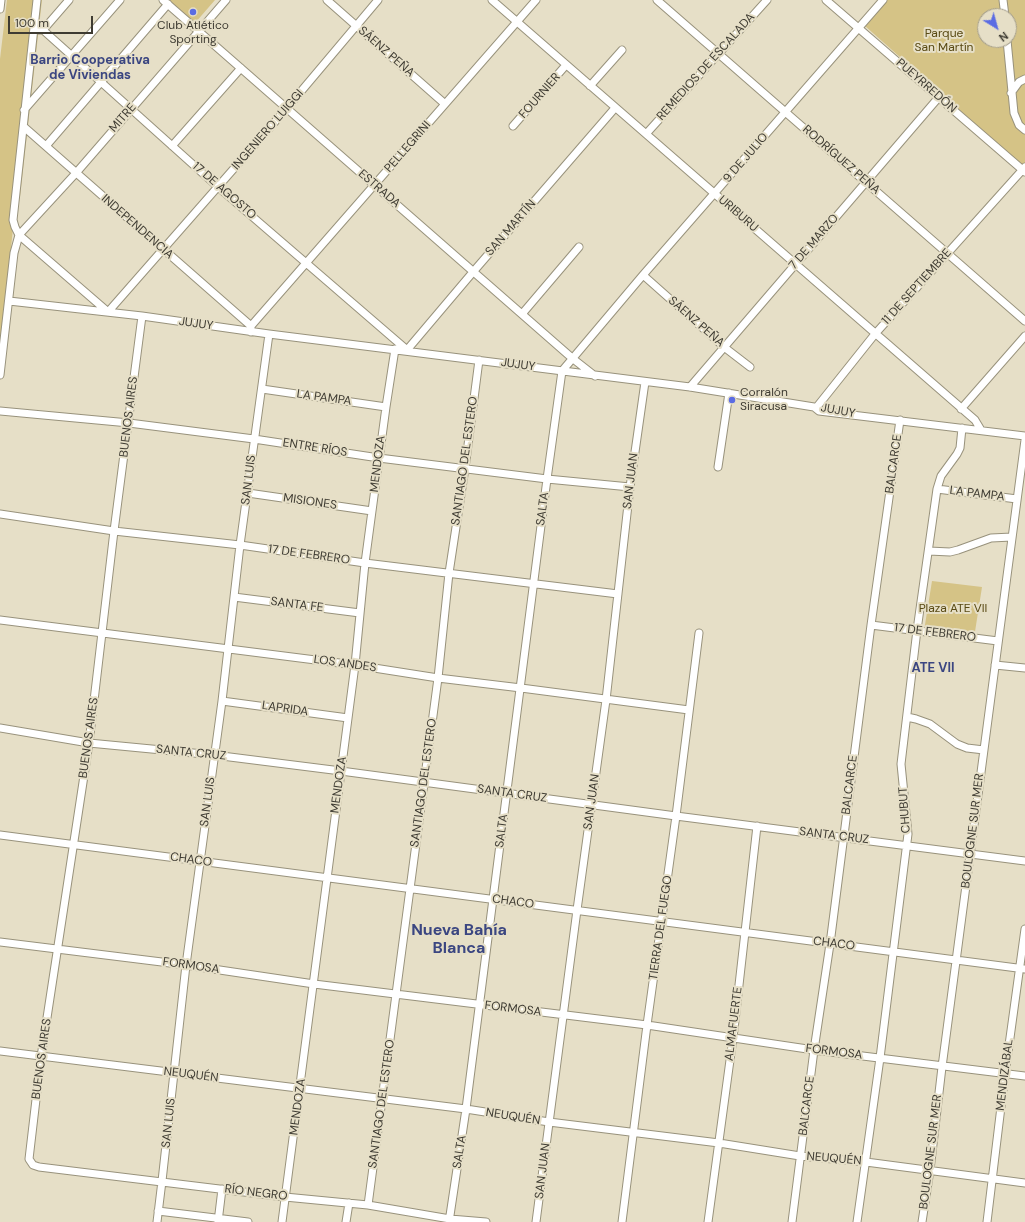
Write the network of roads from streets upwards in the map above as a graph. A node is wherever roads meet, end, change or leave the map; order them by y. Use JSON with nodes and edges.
{"nodes":[{"id":1,"x":1,"y":0,"type":"edge"},
{"id":2,"x":37,"y":0,"type":"edge"},
{"id":3,"x":69,"y":0,"type":"edge"},
{"id":4,"x":120,"y":0,"type":"edge"},
{"id":5,"x":226,"y":0,"type":"edge"},
{"id":6,"x":327,"y":0,"type":"edge"},
{"id":7,"x":378,"y":0,"type":"edge"},
{"id":8,"x":492,"y":0,"type":"edge"},
{"id":9,"x":536,"y":0,"type":"edge"},
{"id":10,"x":767,"y":0,"type":"edge"},
{"id":11,"x":826,"y":0,"type":"edge"},
{"id":12,"x":883,"y":0,"type":"edge"},
{"id":13,"x":166,"y":2,"type":"edge"},
{"id":14,"x":662,"y":2,"type":"edge"},
{"id":15,"x":0,"y":9,"type":"edge"},
{"id":16,"x":517,"y":22,"type":"junction"},
{"id":17,"x":356,"y":25,"type":"junction"},
{"id":18,"x":860,"y":28,"type":"junction"},
{"id":19,"x":43,"y":30,"type":"junction"},
{"id":20,"x":34,"y":31,"type":"junction"},
{"id":21,"x":199,"y":31,"type":"junction"},
{"id":22,"x":1008,"y":48,"type":"edge"},
{"id":23,"x":622,"y":50,"type":"dead end"},
{"id":24,"x":718,"y":54,"type":"junction"},
{"id":25,"x":72,"y":56,"type":"junction"},
{"id":26,"x":566,"y":65,"type":"junction"},
{"id":27,"x":241,"y":68,"type":"junction"},
{"id":28,"x":1010,"y":76,"type":"junction"},
{"id":29,"x":1023,"y":80,"type":"edge"},
{"id":30,"x":101,"y":83,"type":"junction"},
{"id":31,"x":590,"y":86,"type":"junction"},
{"id":32,"x":1011,"y":93,"type":"junction"},
{"id":33,"x":939,"y":97,"type":"junction"},
{"id":34,"x":446,"y":104,"type":"junction"},
{"id":35,"x":131,"y":108,"type":"junction"},
{"id":36,"x":287,"y":108,"type":"junction"},
{"id":37,"x":615,"y":108,"type":"junction"},
{"id":38,"x":24,"y":110,"type":"junction"},
{"id":39,"x":786,"y":112,"type":"junction"},
{"id":40,"x":513,"y":126,"type":"dead end"},
{"id":41,"x":24,"y":127,"type":"junction"},
{"id":42,"x":1025,"y":130,"type":"edge"},
{"id":43,"x":646,"y":134,"type":"junction"},
{"id":44,"x":46,"y":146,"type":"junction"},
{"id":45,"x":172,"y":146,"type":"junction"},
{"id":46,"x":1024,"y":168,"type":"edge"},
{"id":47,"x":76,"y":173,"type":"junction"},
{"id":48,"x":866,"y":182,"type":"junction"},
{"id":49,"x":218,"y":186,"type":"junction"},
{"id":50,"x":374,"y":186,"type":"junction"},
{"id":51,"x":714,"y":194,"type":"junction"},
{"id":52,"x":19,"y":235,"type":"junction"},
{"id":53,"x":579,"y":247,"type":"dead end"},
{"id":54,"x":163,"y":250,"type":"junction"},
{"id":55,"x":947,"y":253,"type":"junction"},
{"id":56,"x":307,"y":264,"type":"junction"},
{"id":57,"x":795,"y":264,"type":"junction"},
{"id":58,"x":473,"y":272,"type":"junction"},
{"id":59,"x":643,"y":275,"type":"junction"},
{"id":60,"x":9,"y":301,"type":"junction"},
{"id":61,"x":108,"y":312,"type":"junction"},
{"id":62,"x":522,"y":314,"type":"junction"},
{"id":63,"x":142,"y":316,"type":"junction"},
{"id":64,"x":1025,"y":321,"type":"edge"},
{"id":65,"x":251,"y":329,"type":"junction"},
{"id":66,"x":268,"y":334,"type":"junction"},
{"id":67,"x":875,"y":334,"type":"junction"},
{"id":68,"x":1025,"y":336,"type":"edge"},
{"id":69,"x":724,"y":347,"type":"junction"},
{"id":70,"x":395,"y":349,"type":"junction"},
{"id":71,"x":407,"y":350,"type":"junction"},
{"id":72,"x":572,"y":358,"type":"junction"},
{"id":73,"x":479,"y":360,"type":"junction"},
{"id":74,"x":750,"y":367,"type":"dead end"},
{"id":75,"x":562,"y":371,"type":"junction"},
{"id":76,"x":0,"y":375,"type":"edge"},
{"id":77,"x":596,"y":376,"type":"junction"},
{"id":78,"x":645,"y":382,"type":"junction"},
{"id":79,"x":690,"y":387,"type":"junction"},
{"id":80,"x":262,"y":389,"type":"junction"},
{"id":81,"x":729,"y":393,"type":"junction"},
{"id":82,"x":386,"y":407,"type":"junction"},
{"id":83,"x":816,"y":408,"type":"junction"},
{"id":84,"x":961,"y":409,"type":"junction"},
{"id":85,"x":0,"y":411,"type":"edge"},
{"id":86,"x":900,"y":420,"type":"junction"},
{"id":87,"x":129,"y":423,"type":"junction"},
{"id":88,"x":962,"y":428,"type":"junction"},
{"id":89,"x":981,"y":430,"type":"junction"},
{"id":90,"x":1025,"y":436,"type":"edge"},
{"id":91,"x":254,"y":439,"type":"junction"},
{"id":92,"x":1025,"y":440,"type":"edge"},
{"id":93,"x":379,"y":458,"type":"junction"},
{"id":94,"x":718,"y":467,"type":"dead end"},
{"id":95,"x":465,"y":468,"type":"junction"},
{"id":96,"x":547,"y":479,"type":"junction"},
{"id":97,"x":630,"y":487,"type":"junction"},
{"id":98,"x":937,"y":489,"type":"junction"},
{"id":99,"x":248,"y":493,"type":"junction"},
{"id":100,"x":1017,"y":500,"type":"junction"},
{"id":101,"x":372,"y":511,"type":"junction"},
{"id":102,"x":0,"y":514,"type":"edge"},
{"id":103,"x":114,"y":531,"type":"junction"},
{"id":104,"x":1012,"y":537,"type":"junction"},
{"id":105,"x":240,"y":545,"type":"junction"},
{"id":106,"x":929,"y":551,"type":"junction"},
{"id":107,"x":365,"y":563,"type":"junction"},
{"id":108,"x":449,"y":573,"type":"junction"},
{"id":109,"x":534,"y":583,"type":"junction"},
{"id":110,"x":618,"y":594,"type":"junction"},
{"id":111,"x":234,"y":597,"type":"junction"},
{"id":112,"x":360,"y":613,"type":"junction"},
{"id":113,"x":0,"y":620,"type":"edge"},
{"id":114,"x":871,"y":625,"type":"junction"},
{"id":115,"x":918,"y":630,"type":"junction"},
{"id":116,"x":698,"y":633,"type":"dead end"},
{"id":117,"x":102,"y":634,"type":"junction"},
{"id":118,"x":998,"y":641,"type":"junction"},
{"id":119,"x":228,"y":649,"type":"junction"},
{"id":120,"x":355,"y":665,"type":"junction"},
{"id":121,"x":995,"y":665,"type":"junction"},
{"id":122,"x":1025,"y":668,"type":"edge"},
{"id":123,"x":438,"y":678,"type":"junction"},
{"id":124,"x":521,"y":688,"type":"junction"},
{"id":125,"x":606,"y":700,"type":"junction"},
{"id":126,"x":222,"y":701,"type":"junction"},
{"id":127,"x":689,"y":710,"type":"junction"},
{"id":128,"x":907,"y":717,"type":"junction"},
{"id":129,"x":348,"y":718,"type":"junction"},
{"id":130,"x":0,"y":728,"type":"edge"},
{"id":131,"x":89,"y":742,"type":"junction"},
{"id":132,"x":984,"y":750,"type":"junction"},
{"id":133,"x":214,"y":755,"type":"junction"},
{"id":134,"x":342,"y":771,"type":"junction"},
{"id":135,"x":424,"y":783,"type":"junction"},
{"id":136,"x":506,"y":794,"type":"junction"},
{"id":137,"x":592,"y":805,"type":"junction"},
{"id":138,"x":676,"y":816,"type":"junction"},
{"id":139,"x":757,"y":826,"type":"junction"},
{"id":140,"x":0,"y":835,"type":"edge"},
{"id":141,"x":843,"y":838,"type":"junction"},
{"id":142,"x":73,"y":844,"type":"junction"},
{"id":143,"x":906,"y":845,"type":"junction"},
{"id":144,"x":970,"y":853,"type":"junction"},
{"id":145,"x":200,"y":861,"type":"junction"},
{"id":146,"x":1025,"y":861,"type":"edge"},
{"id":147,"x":327,"y":877,"type":"junction"},
{"id":148,"x":410,"y":888,"type":"junction"},
{"id":149,"x":494,"y":899,"type":"junction"},
{"id":150,"x":577,"y":910,"type":"junction"},
{"id":151,"x":662,"y":921,"type":"junction"},
{"id":152,"x":1025,"y":929,"type":"edge"},
{"id":153,"x":746,"y":932,"type":"junction"},
{"id":154,"x":0,"y":942,"type":"edge"},
{"id":155,"x":830,"y":944,"type":"junction"},
{"id":156,"x":58,"y":948,"type":"junction"},
{"id":157,"x":893,"y":952,"type":"junction"},
{"id":158,"x":956,"y":959,"type":"junction"},
{"id":159,"x":186,"y":965,"type":"junction"},
{"id":160,"x":1022,"y":969,"type":"edge"},
{"id":161,"x":314,"y":984,"type":"junction"},
{"id":162,"x":396,"y":994,"type":"junction"},
{"id":163,"x":480,"y":1005,"type":"junction"},
{"id":164,"x":563,"y":1016,"type":"junction"},
{"id":165,"x":647,"y":1026,"type":"junction"},
{"id":166,"x":733,"y":1038,"type":"junction"},
{"id":167,"x":814,"y":1050,"type":"junction"},
{"id":168,"x":0,"y":1051,"type":"edge"},
{"id":169,"x":41,"y":1057,"type":"junction"},
{"id":170,"x":880,"y":1058,"type":"junction"},
{"id":171,"x":942,"y":1067,"type":"junction"},
{"id":172,"x":174,"y":1073,"type":"junction"},
{"id":173,"x":1005,"y":1074,"type":"junction"},
{"id":174,"x":1025,"y":1076,"type":"edge"},
{"id":175,"x":300,"y":1089,"type":"junction"},
{"id":176,"x":382,"y":1100,"type":"junction"},
{"id":177,"x":466,"y":1109,"type":"junction"},
{"id":178,"x":549,"y":1122,"type":"junction"},
{"id":179,"x":634,"y":1132,"type":"junction"},
{"id":180,"x":718,"y":1143,"type":"junction"},
{"id":181,"x":800,"y":1156,"type":"junction"},
{"id":182,"x":29,"y":1159,"type":"joint"},
{"id":183,"x":866,"y":1162,"type":"junction"},
{"id":184,"x":930,"y":1170,"type":"junction"},
{"id":185,"x":993,"y":1179,"type":"junction"},
{"id":186,"x":162,"y":1181,"type":"junction"},
{"id":187,"x":1025,"y":1183,"type":"edge"},
{"id":188,"x":222,"y":1189,"type":"junction"},
{"id":189,"x":285,"y":1197,"type":"junction"},
{"id":190,"x":349,"y":1203,"type":"junction"},
{"id":191,"x":368,"y":1205,"type":"junction"},
{"id":192,"x":158,"y":1211,"type":"junction"},
{"id":193,"x":218,"y":1220,"type":"edge"},
{"id":194,"x":450,"y":1220,"type":"edge"},
{"id":195,"x":157,"y":1222,"type":"edge"},
{"id":196,"x":248,"y":1222,"type":"edge"},
{"id":197,"x":282,"y":1222,"type":"edge"},
{"id":198,"x":346,"y":1222,"type":"edge"},
{"id":199,"x":486,"y":1222,"type":"edge"},
{"id":200,"x":536,"y":1222,"type":"edge"},
{"id":201,"x":622,"y":1222,"type":"edge"},
{"id":202,"x":708,"y":1222,"type":"edge"},
{"id":203,"x":792,"y":1222,"type":"edge"},
{"id":204,"x":857,"y":1222,"type":"edge"},
{"id":205,"x":922,"y":1222,"type":"edge"},
{"id":206,"x":987,"y":1222,"type":"edge"}],
"edges":[{"from":1,"to":15,"type":"street"},
{"from":2,"to":20,"type":"street"},
{"from":3,"to":19,"type":"street"},
{"from":4,"to":25,"type":"street"},
{"from":5,"to":21,"type":"street","name":"MITRE"},
{"from":6,"to":17,"type":"street","name":"SÁENZ PEÑA"},
{"from":7,"to":17,"type":"street","name":"INGENIERO LUIGGI"},
{"from":8,"to":16,"type":"street","name":"URIBURU"},
{"from":9,"to":16,"type":"street","name":"PELLEGRINI"},
{"from":10,"to":24,"type":"street","name":"REMEDIOS DE ESCALADA"},
{"from":11,"to":18,"type":"street","name":"PUEYRREDÓN"},
{"from":12,"to":18,"type":"street","name":"9 DE JULIO"},
{"from":13,"to":21,"type":"street","name":"ESTRADA"},
{"from":13,"to":30,"type":"street"},
{"from":14,"to":24,"type":"street","name":"RODRÍGUEZ PEÑA"},
{"from":16,"to":26,"type":"street","name":"URIBURU"},
{"from":16,"to":34,"type":"street","name":"PELLEGRINI"},
{"from":17,"to":34,"type":"street","name":"SÁENZ PEÑA"},
{"from":17,"to":36,"type":"street","name":"INGENIERO LUIGGI"},
{"from":18,"to":33,"type":"street","name":"PUEYRREDÓN"},
{"from":18,"to":39,"type":"street","name":"9 DE JULIO"},
{"from":19,"to":20,"type":"street"},
{"from":19,"to":25,"type":"street","name":"17 DE AGOSTO"},
{"from":20,"to":38,"type":"street"},
{"from":21,"to":27,"type":"street","name":"ESTRADA"},
{"from":21,"to":35,"type":"street","name":"MITRE"},
{"from":22,"to":28,"type":"street"},
{"from":23,"to":31,"type":"street"},
{"from":24,"to":39,"type":"street","name":"RODRÍGUEZ PEÑA"},
{"from":24,"to":43,"type":"street","name":"REMEDIOS DE ESCALADA"},
{"from":25,"to":30,"type":"street","name":"17 DE AGOSTO"},
{"from":25,"to":38,"type":"street"},
{"from":26,"to":31,"type":"street","name":"URIBURU"},
{"from":26,"to":40,"type":"street","name":"FOURNIER"},
{"from":27,"to":36,"type":"street","name":"ESTRADA"},
{"from":27,"to":45,"type":"street"},
{"from":28,"to":29,"type":"street"},
{"from":28,"to":32,"type":"street"},
{"from":29,"to":32,"type":"street"},
{"from":30,"to":35,"type":"street","name":"17 DE AGOSTO"},
{"from":30,"to":44,"type":"street"},
{"from":31,"to":37,"type":"street","name":"URIBURU"},
{"from":32,"to":42,"type":"street"},
{"from":33,"to":46,"type":"street","name":"PUEYRREDÓN"},
{"from":33,"to":48,"type":"street","name":"7 DE MARZO"},
{"from":34,"to":50,"type":"street","name":"PELLEGRINI"},
{"from":35,"to":45,"type":"street","name":"17 DE AGOSTO"},
{"from":35,"to":47,"type":"street","name":"MITRE"},
{"from":36,"to":49,"type":"street","name":"INGENIERO LUIGGI"},
{"from":36,"to":50,"type":"street","name":"ESTRADA"},
{"from":37,"to":43,"type":"street","name":"URIBURU"},
{"from":37,"to":58,"type":"street","name":"SAN MARTÍN"},
{"from":38,"to":41,"type":"street"},
{"from":39,"to":48,"type":"street","name":"RODRÍGUEZ PEÑA"},
{"from":39,"to":51,"type":"street","name":"9 DE JULIO"},
{"from":41,"to":44,"type":"street","name":"INDEPENDENCIA"},
{"from":41,"to":52,"type":"street"},
{"from":43,"to":51,"type":"street","name":"URIBURU"},
{"from":44,"to":47,"type":"street","name":"INDEPENDENCIA"},
{"from":45,"to":49,"type":"street","name":"17 DE AGOSTO"},
{"from":46,"to":55,"type":"street","name":"11 DE SEPTIEMBRE"},
{"from":47,"to":52,"type":"street","name":"MITRE"},
{"from":47,"to":54,"type":"street","name":"INDEPENDENCIA"},
{"from":48,"to":55,"type":"street","name":"RODRÍGUEZ PEÑA"},
{"from":48,"to":57,"type":"street","name":"7 DE MARZO"},
{"from":49,"to":54,"type":"street","name":"INGENIERO LUIGGI"},
{"from":49,"to":56,"type":"street","name":"17 DE AGOSTO"},
{"from":50,"to":56,"type":"street","name":"PELLEGRINI"},
{"from":50,"to":58,"type":"street","name":"ESTRADA"},
{"from":51,"to":57,"type":"street","name":"URIBURU"},
{"from":51,"to":59,"type":"street","name":"9 DE JULIO"},
{"from":52,"to":60,"type":"street"},
{"from":52,"to":61,"type":"street"},
{"from":53,"to":62,"type":"street"},
{"from":54,"to":61,"type":"street","name":"INGENIERO LUIGGI"},
{"from":54,"to":65,"type":"street","name":"INDEPENDENCIA"},
{"from":55,"to":64,"type":"street","name":"RODRÍGUEZ PEÑA"},
{"from":55,"to":67,"type":"street","name":"11 DE SEPTIEMBRE"},
{"from":56,"to":65,"type":"street","name":"PELLEGRINI"},
{"from":56,"to":71,"type":"street","name":"17 DE AGOSTO"},
{"from":57,"to":67,"type":"street","name":"URIBURU"},
{"from":57,"to":69,"type":"street","name":"7 DE MARZO"},
{"from":58,"to":62,"type":"street","name":"ESTRADA"},
{"from":58,"to":71,"type":"street","name":"SAN MARTÍN"},
{"from":59,"to":69,"type":"street","name":"SÁENZ PEÑA"},
{"from":59,"to":72,"type":"street","name":"9 DE JULIO"},
{"from":60,"to":61,"type":"street","name":"JUJUY"},
{"from":60,"to":76,"type":"street"},
{"from":61,"to":63,"type":"street","name":"JUJUY"},
{"from":62,"to":72,"type":"street","name":"ESTRADA"},
{"from":63,"to":65,"type":"street","name":"JUJUY"},
{"from":63,"to":87,"type":"street","name":"BUENOS AIRES"},
{"from":65,"to":66,"type":"street","name":"JUJUY"},
{"from":66,"to":70,"type":"street","name":"JUJUY"},
{"from":66,"to":80,"type":"street","name":"SAN LUIS"},
{"from":67,"to":83,"type":"street","name":"11 DE SEPTIEMBRE"},
{"from":67,"to":84,"type":"street","name":"URIBURU"},
{"from":68,"to":84,"type":"street"},
{"from":69,"to":74,"type":"street","name":"SÁENZ PEÑA"},
{"from":69,"to":79,"type":"street","name":"7 DE MARZO"},
{"from":70,"to":71,"type":"street","name":"JUJUY"},
{"from":70,"to":82,"type":"street","name":"MENDOZA"},
{"from":71,"to":73,"type":"street","name":"JUJUY"},
{"from":72,"to":75,"type":"street","name":"9 DE JULIO"},
{"from":72,"to":77,"type":"street","name":"ESTRADA"},
{"from":73,"to":75,"type":"street","name":"JUJUY"},
{"from":73,"to":95,"type":"street","name":"SANTIAGO DEL ESTERO"},
{"from":75,"to":77,"type":"street","name":"JUJUY"},
{"from":75,"to":96,"type":"street","name":"SALTA"},
{"from":77,"to":78,"type":"street","name":"JUJUY"},
{"from":78,"to":79,"type":"street","name":"JUJUY"},
{"from":78,"to":97,"type":"street","name":"SAN JUAN"},
{"from":79,"to":81,"type":"street","name":"JUJUY"},
{"from":80,"to":82,"type":"street","name":"LA PAMPA"},
{"from":80,"to":91,"type":"street","name":"SAN LUIS"},
{"from":81,"to":83,"type":"street","name":"JUJUY"},
{"from":81,"to":94,"type":"street"},
{"from":82,"to":93,"type":"street","name":"MENDOZA"},
{"from":83,"to":86,"type":"street","name":"JUJUY"},
{"from":84,"to":89,"type":"street","name":"URIBURU"},
{"from":85,"to":87,"type":"street","name":"ENTRE RÍOS"},
{"from":86,"to":88,"type":"street","name":"JUJUY"},
{"from":86,"to":114,"type":"street","name":"BALCARCE"},
{"from":87,"to":91,"type":"street","name":"ENTRE RÍOS"},
{"from":87,"to":103,"type":"street","name":"BUENOS AIRES"},
{"from":88,"to":89,"type":"street","name":"JUJUY"},
{"from":88,"to":98,"type":"street","name":"CHUBUT"},
{"from":89,"to":90,"type":"street","name":"JUJUY"},
{"from":91,"to":93,"type":"street","name":"ENTRE RÍOS"},
{"from":91,"to":99,"type":"street","name":"SAN LUIS"},
{"from":92,"to":100,"type":"street","name":"BOULOGNE SUR MER"},
{"from":93,"to":95,"type":"street","name":"ENTRE RÍOS"},
{"from":93,"to":101,"type":"street","name":"MENDOZA"},
{"from":95,"to":96,"type":"street","name":"ENTRE RÍOS"},
{"from":95,"to":108,"type":"street","name":"SANTIAGO DEL ESTERO"},
{"from":96,"to":97,"type":"street","name":"ENTRE RÍOS"},
{"from":96,"to":109,"type":"street","name":"SALTA"},
{"from":97,"to":110,"type":"street","name":"SAN JUAN"},
{"from":98,"to":100,"type":"street","name":"LA PAMPA"},
{"from":98,"to":106,"type":"street","name":"CHUBUT"},
{"from":99,"to":101,"type":"street","name":"MISIONES"},
{"from":99,"to":105,"type":"street","name":"SAN LUIS"},
{"from":100,"to":104,"type":"street","name":"BOULOGNE SUR MER"},
{"from":101,"to":107,"type":"street","name":"MENDOZA"},
{"from":102,"to":103,"type":"street","name":"17 DE FEBRERO"},
{"from":103,"to":105,"type":"street","name":"17 DE FEBRERO"},
{"from":103,"to":117,"type":"street","name":"BUENOS AIRES"},
{"from":104,"to":106,"type":"street"},
{"from":104,"to":118,"type":"street","name":"BOULOGNE SUR MER"},
{"from":105,"to":107,"type":"street","name":"17 DE FEBRERO"},
{"from":105,"to":111,"type":"street","name":"SAN LUIS"},
{"from":106,"to":115,"type":"street","name":"CHUBUT"},
{"from":107,"to":108,"type":"street","name":"17 DE FEBRERO"},
{"from":107,"to":112,"type":"street","name":"MENDOZA"},
{"from":108,"to":109,"type":"street","name":"17 DE FEBRERO"},
{"from":108,"to":123,"type":"street","name":"SANTIAGO DEL ESTERO"},
{"from":109,"to":110,"type":"street","name":"17 DE FEBRERO"},
{"from":109,"to":124,"type":"street","name":"SALTA"},
{"from":110,"to":125,"type":"street","name":"SAN JUAN"},
{"from":111,"to":112,"type":"street","name":"SANTA FE"},
{"from":111,"to":119,"type":"street","name":"SAN LUIS"},
{"from":112,"to":120,"type":"street","name":"MENDOZA"},
{"from":113,"to":117,"type":"street","name":"LOS ANDES"},
{"from":114,"to":115,"type":"street","name":"17 DE FEBRERO"},
{"from":114,"to":141,"type":"street","name":"BALCARCE"},
{"from":115,"to":118,"type":"street","name":"17 DE FEBRERO"},
{"from":115,"to":128,"type":"street","name":"CHUBUT"},
{"from":116,"to":127,"type":"street","name":"TIERRA DEL FUEGO"},
{"from":117,"to":119,"type":"street","name":"LOS ANDES"},
{"from":117,"to":131,"type":"street","name":"BUENOS AIRES"},
{"from":118,"to":121,"type":"street","name":"BOULOGNE SUR MER"},
{"from":119,"to":120,"type":"street","name":"LOS ANDES"},
{"from":119,"to":126,"type":"street","name":"SAN LUIS"},
{"from":120,"to":123,"type":"street","name":"LOS ANDES"},
{"from":120,"to":129,"type":"street","name":"MENDOZA"},
{"from":121,"to":122,"type":"street"},
{"from":121,"to":132,"type":"street","name":"BOULOGNE SUR MER"},
{"from":123,"to":124,"type":"street","name":"LOS ANDES"},
{"from":123,"to":135,"type":"street","name":"SANTIAGO DEL ESTERO"},
{"from":124,"to":125,"type":"street","name":"LOS ANDES"},
{"from":124,"to":136,"type":"street","name":"SALTA"},
{"from":125,"to":127,"type":"street","name":"LOS ANDES"},
{"from":125,"to":137,"type":"street","name":"SAN JUAN"},
{"from":126,"to":129,"type":"street","name":"LAPRIDA"},
{"from":126,"to":133,"type":"street","name":"SAN LUIS"},
{"from":127,"to":138,"type":"street","name":"TIERRA DEL FUEGO"},
{"from":128,"to":132,"type":"street"},
{"from":128,"to":143,"type":"street","name":"CHUBUT"},
{"from":129,"to":134,"type":"street","name":"MENDOZA"},
{"from":130,"to":131,"type":"street","name":"SANTA CRUZ"},
{"from":131,"to":133,"type":"street","name":"SANTA CRUZ"},
{"from":131,"to":142,"type":"street","name":"BUENOS AIRES"},
{"from":132,"to":144,"type":"street","name":"BOULOGNE SUR MER"},
{"from":133,"to":134,"type":"street","name":"SANTA CRUZ"},
{"from":133,"to":145,"type":"street","name":"SAN LUIS"},
{"from":134,"to":135,"type":"street","name":"SANTA CRUZ"},
{"from":134,"to":147,"type":"street","name":"MENDOZA"},
{"from":135,"to":136,"type":"street","name":"SANTA CRUZ"},
{"from":135,"to":148,"type":"street","name":"SANTIAGO DEL ESTERO"},
{"from":136,"to":137,"type":"street","name":"SANTA CRUZ"},
{"from":136,"to":149,"type":"street","name":"SALTA"},
{"from":137,"to":138,"type":"street","name":"SANTA CRUZ"},
{"from":137,"to":150,"type":"street","name":"SAN JUAN"},
{"from":138,"to":139,"type":"street","name":"SANTA CRUZ"},
{"from":138,"to":151,"type":"street","name":"TIERRA DEL FUEGO"},
{"from":139,"to":141,"type":"street","name":"SANTA CRUZ"},
{"from":139,"to":153,"type":"street","name":"ALMAFUERTE"},
{"from":140,"to":142,"type":"street","name":"CHACO"},
{"from":141,"to":143,"type":"street","name":"SANTA CRUZ"},
{"from":141,"to":155,"type":"street","name":"BALCARCE"},
{"from":142,"to":145,"type":"street","name":"CHACO"},
{"from":142,"to":156,"type":"street","name":"BUENOS AIRES"},
{"from":143,"to":144,"type":"street","name":"SANTA CRUZ"},
{"from":143,"to":157,"type":"street","name":"CHUBUT"},
{"from":144,"to":146,"type":"street","name":"SANTA CRUZ"},
{"from":144,"to":158,"type":"street","name":"BOULOGNE SUR MER"},
{"from":145,"to":147,"type":"street","name":"CHACO"},
{"from":145,"to":159,"type":"street","name":"SAN LUIS"},
{"from":147,"to":148,"type":"street","name":"CHACO"},
{"from":147,"to":161,"type":"street","name":"MENDOZA"},
{"from":148,"to":149,"type":"street","name":"CHACO"},
{"from":148,"to":162,"type":"street","name":"SANTIAGO DEL ESTERO"},
{"from":149,"to":150,"type":"street","name":"CHACO"},
{"from":149,"to":163,"type":"street","name":"SALTA"},
{"from":150,"to":151,"type":"street","name":"CHACO"},
{"from":150,"to":164,"type":"street","name":"SAN JUAN"},
{"from":151,"to":153,"type":"street","name":"CHACO"},
{"from":151,"to":165,"type":"street","name":"TIERRA DEL FUEGO"},
{"from":152,"to":160,"type":"street","name":"MENDIZÁBAL"},
{"from":153,"to":155,"type":"street","name":"CHACO"},
{"from":153,"to":166,"type":"street","name":"ALMAFUERTE"},
{"from":154,"to":156,"type":"street","name":"FORMOSA"},
{"from":155,"to":157,"type":"street","name":"CHACO"},
{"from":155,"to":167,"type":"street","name":"BALCARCE"},
{"from":156,"to":159,"type":"street","name":"FORMOSA"},
{"from":156,"to":169,"type":"street","name":"BUENOS AIRES"},
{"from":157,"to":158,"type":"street","name":"CHACO"},
{"from":157,"to":170,"type":"street","name":"CHUBUT"},
{"from":158,"to":160,"type":"street","name":"CHACO"},
{"from":158,"to":171,"type":"street","name":"BOULOGNE SUR MER"},
{"from":159,"to":161,"type":"street","name":"FORMOSA"},
{"from":159,"to":172,"type":"street","name":"SAN LUIS"},
{"from":160,"to":173,"type":"street","name":"MENDIZÁBAL"},
{"from":161,"to":162,"type":"street","name":"FORMOSA"},
{"from":161,"to":175,"type":"street","name":"MENDOZA"},
{"from":162,"to":163,"type":"street","name":"FORMOSA"},
{"from":162,"to":176,"type":"street","name":"SANTIAGO DEL ESTERO"},
{"from":163,"to":164,"type":"street","name":"FORMOSA"},
{"from":163,"to":177,"type":"street","name":"SALTA"},
{"from":164,"to":165,"type":"street","name":"FORMOSA"},
{"from":164,"to":178,"type":"street","name":"SAN JUAN"},
{"from":165,"to":166,"type":"street","name":"FORMOSA"},
{"from":165,"to":179,"type":"street","name":"TIERRA DEL FUEGO"},
{"from":166,"to":167,"type":"street","name":"FORMOSA"},
{"from":166,"to":180,"type":"street","name":"ALMAFUERTE"},
{"from":167,"to":170,"type":"street","name":"FORMOSA"},
{"from":167,"to":181,"type":"street","name":"BALCARCE"},
{"from":168,"to":169,"type":"street","name":"NEUQUÉN"},
{"from":169,"to":172,"type":"street","name":"NEUQUÉN"},
{"from":169,"to":182,"type":"street","name":"BUENOS AIRES"},
{"from":170,"to":171,"type":"street","name":"FORMOSA"},
{"from":170,"to":183,"type":"street","name":"CHUBUT"},
{"from":171,"to":173,"type":"street","name":"FORMOSA"},
{"from":171,"to":184,"type":"street","name":"BOULOGNE SUR MER"},
{"from":172,"to":175,"type":"street","name":"NEUQUÉN"},
{"from":172,"to":186,"type":"street","name":"SAN LUIS"},
{"from":173,"to":174,"type":"street","name":"FORMOSA"},
{"from":173,"to":185,"type":"street","name":"MENDIZÁBAL"},
{"from":175,"to":176,"type":"street","name":"NEUQUÉN"},
{"from":175,"to":189,"type":"street","name":"MENDOZA"},
{"from":176,"to":177,"type":"street","name":"NEUQUÉN"},
{"from":176,"to":191,"type":"street","name":"SANTIAGO DEL ESTERO"},
{"from":177,"to":178,"type":"street","name":"NEUQUÉN"},
{"from":177,"to":194,"type":"street","name":"SALTA"},
{"from":178,"to":179,"type":"street","name":"NEUQUÉN"},
{"from":178,"to":200,"type":"street","name":"SAN JUAN"},
{"from":179,"to":180,"type":"street","name":"NEUQUÉN"},
{"from":179,"to":201,"type":"street","name":"TIERRA DEL FUEGO"},
{"from":180,"to":181,"type":"street","name":"NEUQUÉN"},
{"from":180,"to":202,"type":"street","name":"ALMAFUERTE"},
{"from":181,"to":183,"type":"street","name":"NEUQUÉN"},
{"from":181,"to":203,"type":"street","name":"BALCARCE"},
{"from":182,"to":186,"type":"street","name":"RÍO NEGRO"},
{"from":183,"to":184,"type":"street","name":"NEUQUÉN"},
{"from":183,"to":204,"type":"street","name":"CHUBUT"},
{"from":184,"to":185,"type":"street","name":"NEUQUÉN"},
{"from":184,"to":205,"type":"street","name":"BOULOGNE SUR MER"},
{"from":185,"to":187,"type":"street","name":"NEUQUÉN"},
{"from":185,"to":206,"type":"street","name":"MENDIZÁBAL"},
{"from":186,"to":188,"type":"street","name":"RÍO NEGRO"},
{"from":186,"to":192,"type":"street","name":"SAN LUIS"},
{"from":188,"to":189,"type":"street","name":"RÍO NEGRO"},
{"from":188,"to":193,"type":"street"},
{"from":189,"to":190,"type":"street","name":"RÍO NEGRO"},
{"from":189,"to":197,"type":"street","name":"MENDOZA"},
{"from":190,"to":191,"type":"street","name":"RÍO NEGRO"},
{"from":190,"to":198,"type":"street"},
{"from":191,"to":194,"type":"street","name":"RÍO NEGRO"},
{"from":192,"to":193,"type":"street"},
{"from":192,"to":195,"type":"street","name":"SAN LUIS"},
{"from":193,"to":196,"type":"street"},
{"from":194,"to":199,"type":"street","name":"RÍO NEGRO"}]}
